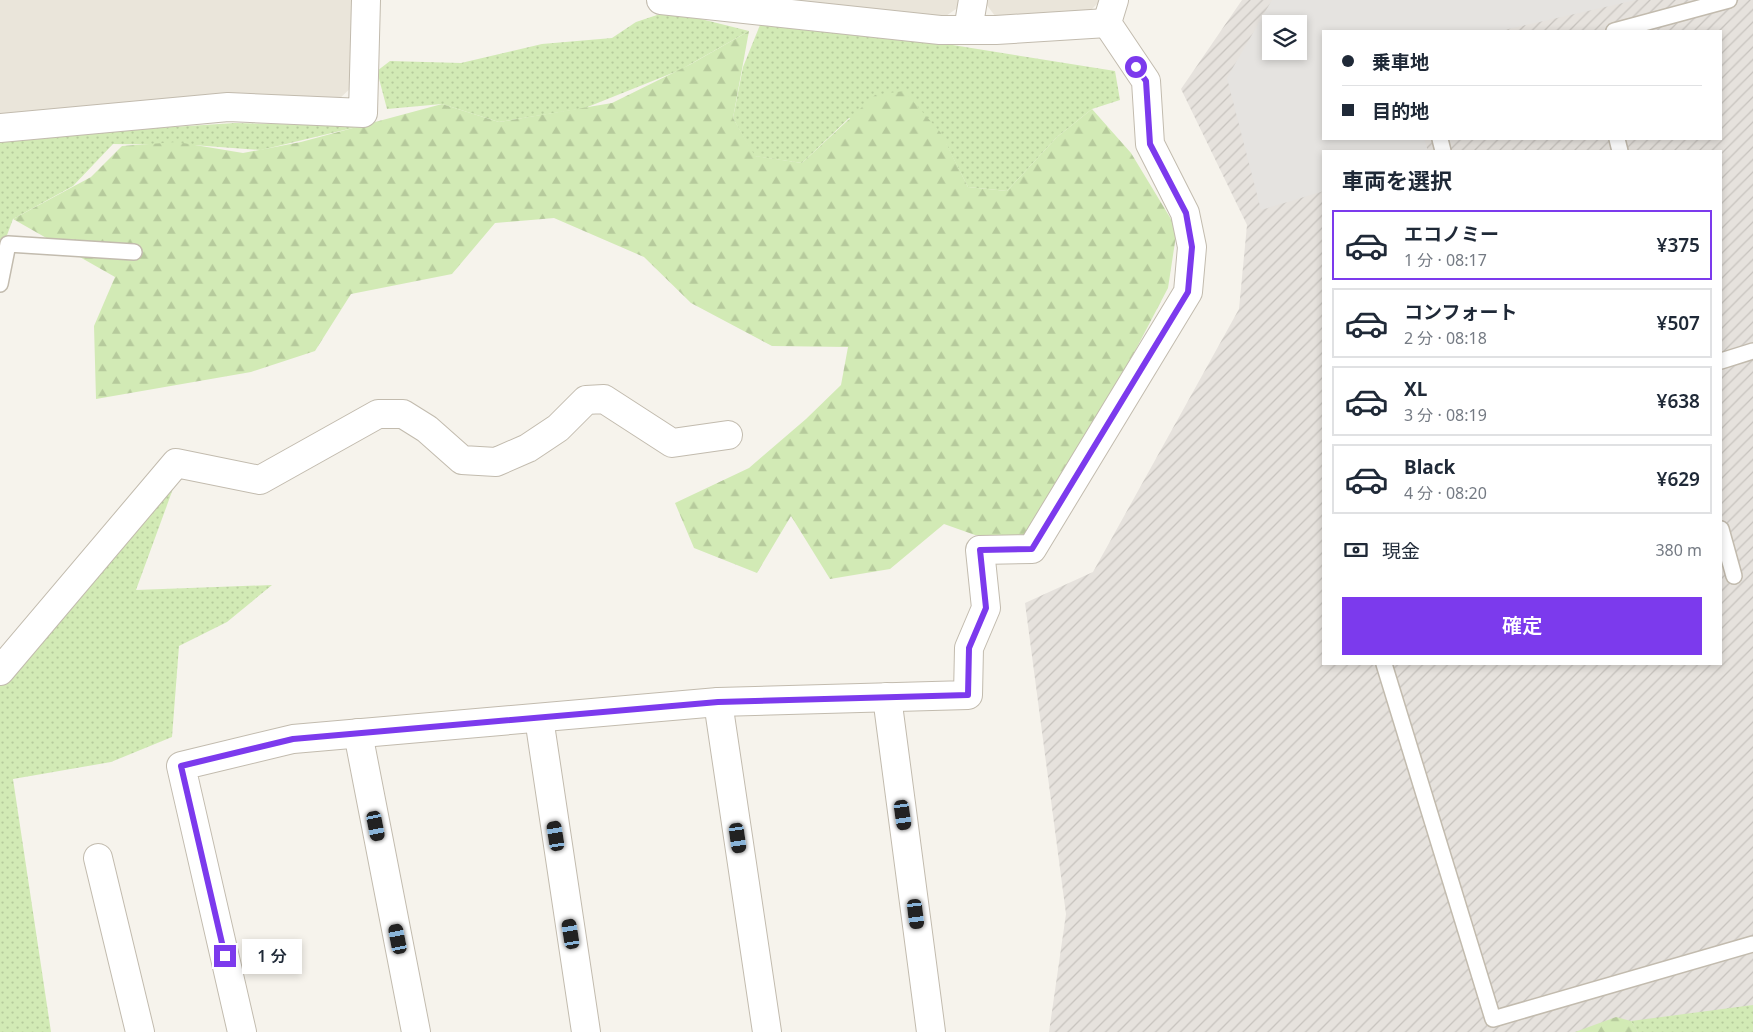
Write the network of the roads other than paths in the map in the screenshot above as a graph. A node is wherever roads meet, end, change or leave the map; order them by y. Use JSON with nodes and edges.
{"nodes":[{"id":1,"x":366,"y":0,"type":"edge"},
{"id":2,"x":662,"y":0,"type":"edge"},
{"id":3,"x":973,"y":0,"type":"edge"},
{"id":4,"x":1729,"y":0,"type":"edge"},
{"id":5,"x":1110,"y":11,"type":"edge"},
{"id":6,"x":968,"y":30,"type":"junction"},
{"id":7,"x":1618,"y":30,"type":"edge"},
{"id":8,"x":0,"y":128,"type":"edge"},
{"id":9,"x":134,"y":252,"type":"dead end"},
{"id":10,"x":0,"y":284,"type":"edge"},
{"id":11,"x":1753,"y":352,"type":"edge"},
{"id":12,"x":1722,"y":361,"type":"edge"},
{"id":13,"x":728,"y":435,"type":"dead end"},
{"id":14,"x":1722,"y":533,"type":"edge"},
{"id":15,"x":1734,"y":576,"type":"dead end"},
{"id":16,"x":1384,"y":665,"type":"edge"},
{"id":17,"x":0,"y":671,"type":"edge"},
{"id":18,"x":887,"y":697,"type":"junction"},
{"id":19,"x":718,"y":702,"type":"junction"},
{"id":20,"x":539,"y":718,"type":"junction"},
{"id":21,"x":358,"y":733,"type":"junction"},
{"id":22,"x":98,"y":858,"type":"dead end"},
{"id":23,"x":1753,"y":944,"type":"edge"},
{"id":24,"x":140,"y":1032,"type":"edge"},
{"id":25,"x":242,"y":1032,"type":"edge"},
{"id":26,"x":416,"y":1032,"type":"edge"},
{"id":27,"x":586,"y":1032,"type":"edge"},
{"id":28,"x":767,"y":1032,"type":"edge"},
{"id":29,"x":931,"y":1032,"type":"edge"}],
"edges":[{"from":1,"to":8,"type":"street"},
{"from":2,"to":6,"type":"street"},
{"from":3,"to":6,"type":"street"},
{"from":4,"to":7,"type":"lane"},
{"from":5,"to":6,"type":"street"},
{"from":5,"to":18,"type":"street"},
{"from":9,"to":10,"type":"lane"},
{"from":11,"to":12,"type":"lane"},
{"from":13,"to":17,"type":"street"},
{"from":14,"to":15,"type":"lane"},
{"from":16,"to":23,"type":"lane"},
{"from":18,"to":19,"type":"street"},
{"from":18,"to":29,"type":"street"},
{"from":19,"to":20,"type":"street"},
{"from":19,"to":28,"type":"street"},
{"from":20,"to":21,"type":"street"},
{"from":20,"to":27,"type":"street"},
{"from":21,"to":25,"type":"street"},
{"from":21,"to":26,"type":"street"},
{"from":22,"to":24,"type":"street"}]}
